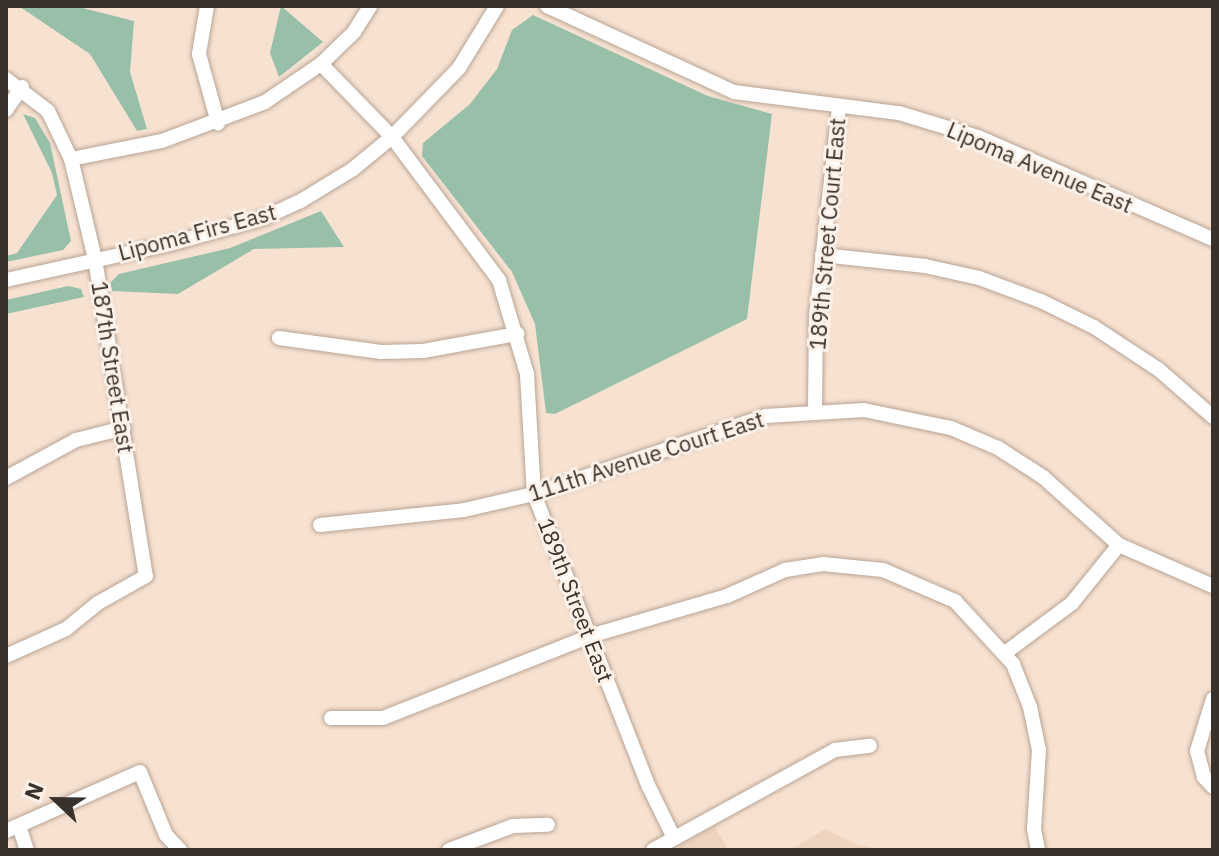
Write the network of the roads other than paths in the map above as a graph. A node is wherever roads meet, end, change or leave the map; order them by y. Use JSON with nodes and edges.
{"nodes":[{"id":1,"x":207,"y":6,"type":"edge"},
{"id":2,"x":370,"y":6,"type":"edge"},
{"id":3,"x":497,"y":6,"type":"edge"},
{"id":4,"x":547,"y":6,"type":"edge"},
{"id":5,"x":321,"y":64,"type":"junction"},
{"id":6,"x":6,"y":79,"type":"edge"},
{"id":7,"x":22,"y":87,"type":"junction"},
{"id":8,"x":839,"y":106,"type":"junction"},
{"id":9,"x":6,"y":110,"type":"edge"},
{"id":10,"x":218,"y":123,"type":"junction"},
{"id":11,"x":392,"y":137,"type":"junction"},
{"id":12,"x":71,"y":159,"type":"junction"},
{"id":13,"x":1213,"y":239,"type":"edge"},
{"id":14,"x":822,"y":255,"type":"junction"},
{"id":15,"x":95,"y":259,"type":"junction"},
{"id":16,"x":6,"y":280,"type":"edge"},
{"id":17,"x":517,"y":334,"type":"junction"},
{"id":18,"x":279,"y":338,"type":"dead end"},
{"id":19,"x":815,"y":410,"type":"junction"},
{"id":20,"x":1213,"y":417,"type":"edge"},
{"id":21,"x":124,"y":428,"type":"junction"},
{"id":22,"x":6,"y":478,"type":"edge"},
{"id":23,"x":534,"y":494,"type":"junction"},
{"id":24,"x":320,"y":525,"type":"dead end"},
{"id":25,"x":1119,"y":545,"type":"junction"},
{"id":26,"x":1213,"y":586,"type":"edge"},
{"id":27,"x":590,"y":636,"type":"junction"},
{"id":28,"x":1005,"y":653,"type":"junction"},
{"id":29,"x":6,"y":656,"type":"edge"},
{"id":30,"x":1213,"y":699,"type":"edge"},
{"id":31,"x":331,"y":718,"type":"dead end"},
{"id":32,"x":870,"y":746,"type":"dead end"},
{"id":33,"x":1213,"y":787,"type":"edge"},
{"id":34,"x":548,"y":825,"type":"dead end"},
{"id":35,"x":12,"y":828,"type":"edge"},
{"id":36,"x":674,"y":838,"type":"junction"},
{"id":37,"x":469,"y":846,"type":"edge"},
{"id":38,"x":27,"y":850,"type":"edge"},
{"id":39,"x":180,"y":850,"type":"edge"},
{"id":40,"x":449,"y":850,"type":"edge"},
{"id":41,"x":653,"y":850,"type":"edge"},
{"id":42,"x":1038,"y":850,"type":"edge"}],
"edges":[{"from":1,"to":10,"type":"street"},
{"from":2,"to":5,"type":"street"},
{"from":3,"to":11,"type":"street","name":"Lipoma Firs East"},
{"from":4,"to":8,"type":"street","name":"Lipoma Avenue East"},
{"from":5,"to":10,"type":"street"},
{"from":5,"to":11,"type":"street","name":"189th Street East"},
{"from":6,"to":7,"type":"street","name":"187th Street East"},
{"from":7,"to":9,"type":"street"},
{"from":7,"to":12,"type":"street","name":"187th Street East"},
{"from":8,"to":13,"type":"street","name":"Lipoma Avenue East"},
{"from":8,"to":14,"type":"street","name":"189th Street Court East"},
{"from":10,"to":12,"type":"street"},
{"from":11,"to":15,"type":"street","name":"Lipoma Firs East"},
{"from":11,"to":17,"type":"street","name":"189th Street East"},
{"from":12,"to":15,"type":"street","name":"187th Street East"},
{"from":14,"to":19,"type":"street","name":"189th Street Court East"},
{"from":14,"to":20,"type":"street"},
{"from":15,"to":16,"type":"street","name":"Lipoma Firs East"},
{"from":15,"to":21,"type":"street","name":"187th Street East"},
{"from":17,"to":18,"type":"street"},
{"from":17,"to":23,"type":"street","name":"189th Street East"},
{"from":19,"to":23,"type":"street","name":"111th Avenue Court East"},
{"from":19,"to":25,"type":"street","name":"111th Avenue Court East"},
{"from":21,"to":22,"type":"street"},
{"from":21,"to":29,"type":"street","name":"187th Street East"},
{"from":23,"to":24,"type":"street","name":"111th Avenue Court East"},
{"from":23,"to":27,"type":"street","name":"189th Street East"},
{"from":25,"to":26,"type":"street","name":"111th Avenue Court East"},
{"from":25,"to":28,"type":"street"},
{"from":27,"to":28,"type":"street"},
{"from":27,"to":31,"type":"street"},
{"from":27,"to":36,"type":"street","name":"189th Street East"},
{"from":28,"to":42,"type":"street"},
{"from":30,"to":33,"type":"street"},
{"from":32,"to":36,"type":"street"},
{"from":34,"to":37,"type":"street"},
{"from":35,"to":38,"type":"street"},
{"from":35,"to":39,"type":"street"},
{"from":36,"to":41,"type":"street"},
{"from":37,"to":40,"type":"street"}]}
